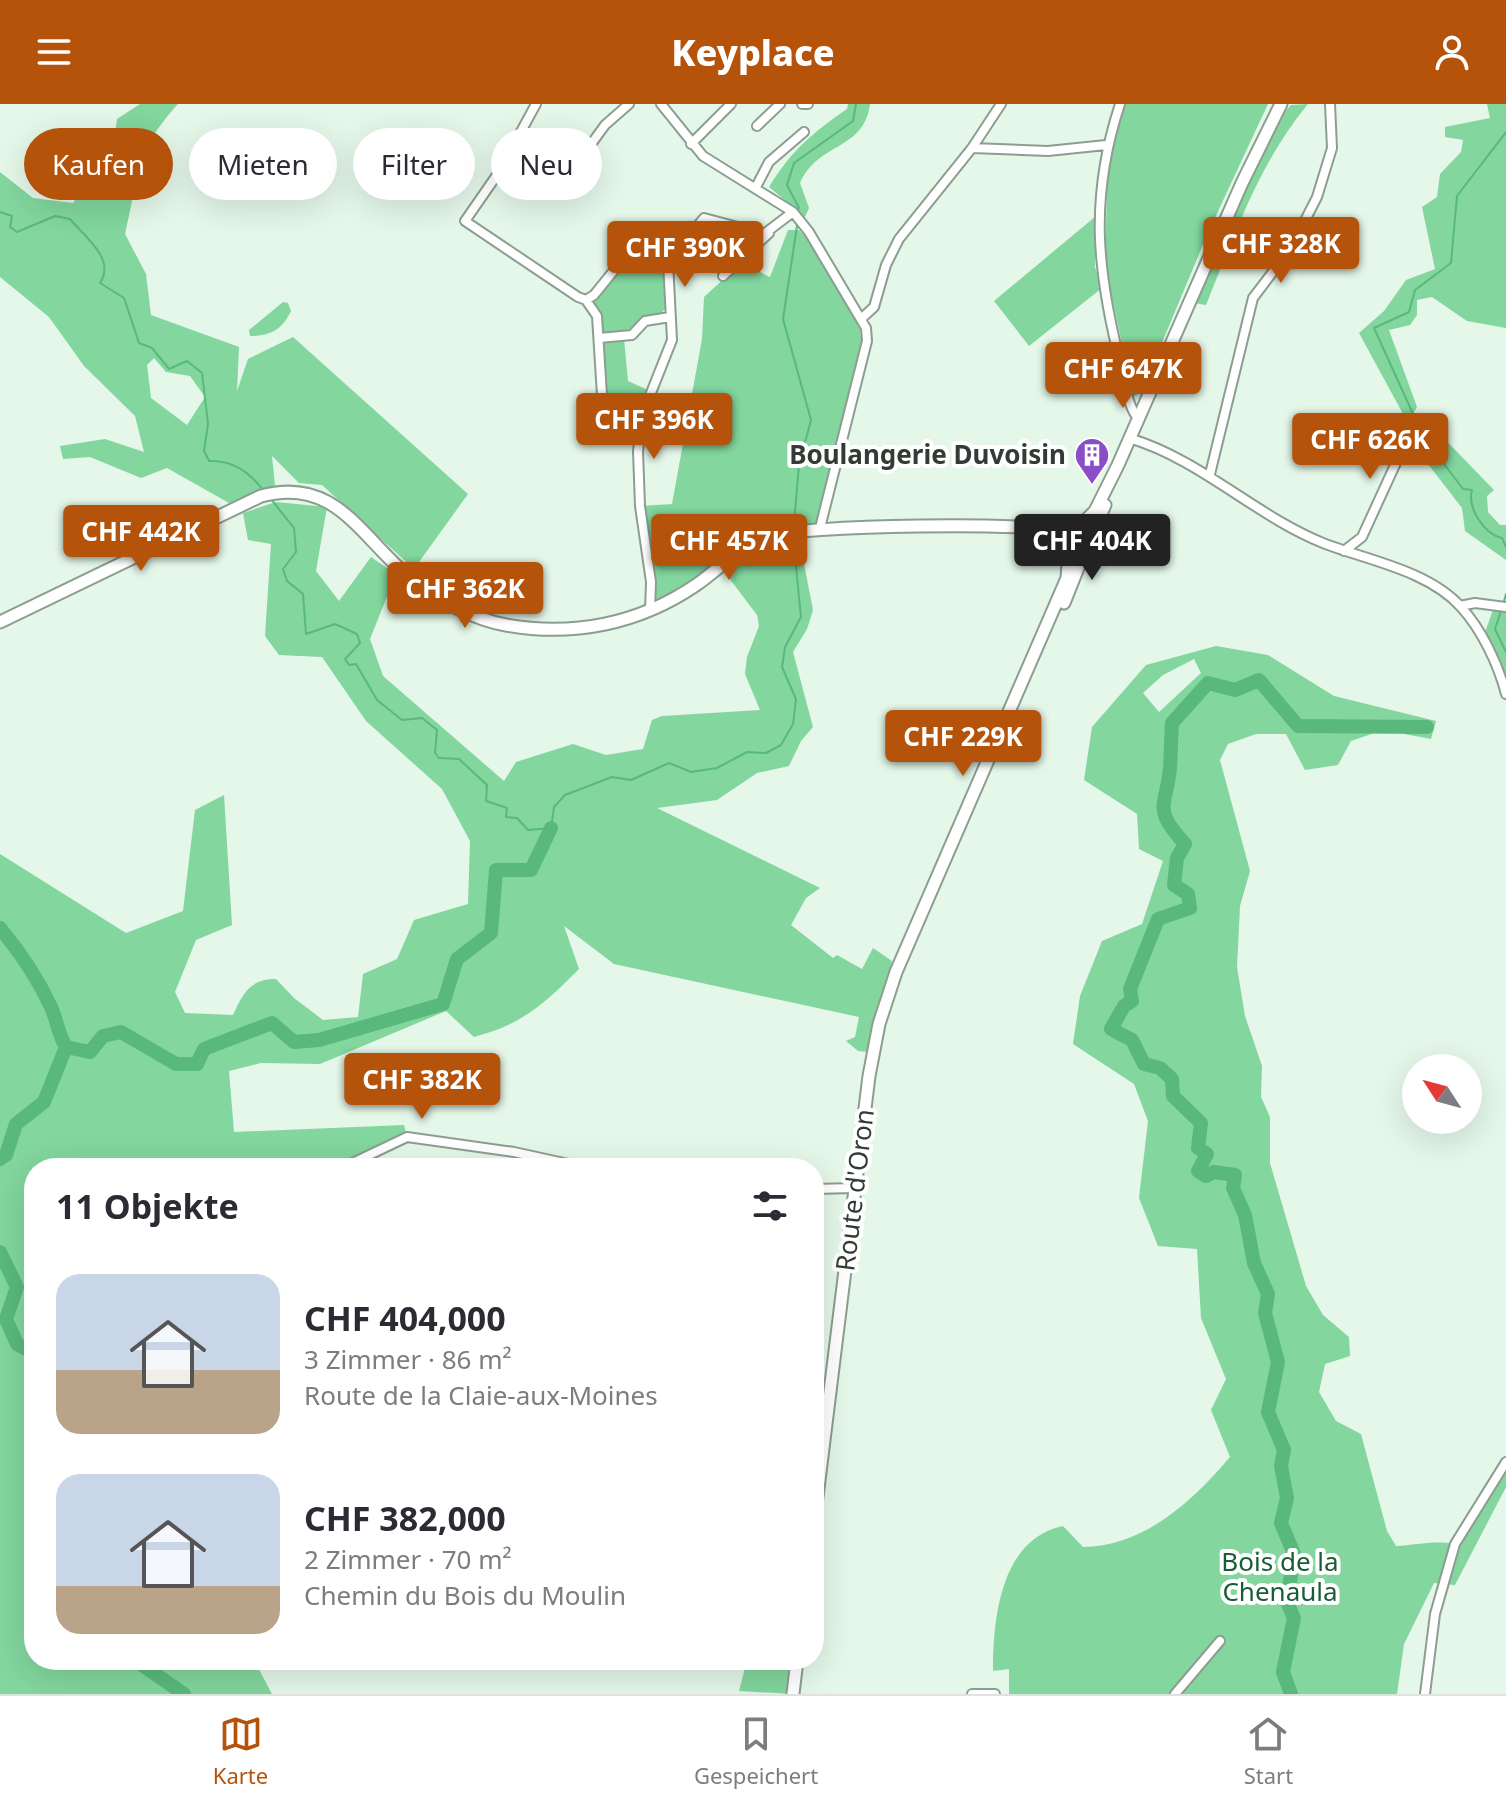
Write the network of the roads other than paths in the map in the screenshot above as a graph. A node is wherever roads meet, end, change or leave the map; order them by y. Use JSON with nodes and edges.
{"nodes":[{"id":1,"x":536,"y":104,"type":"edge"},
{"id":2,"x":629,"y":104,"type":"edge"},
{"id":3,"x":661,"y":104,"type":"edge"},
{"id":4,"x":731,"y":104,"type":"edge"},
{"id":5,"x":780,"y":104,"type":"edge"},
{"id":6,"x":1001,"y":104,"type":"edge"},
{"id":7,"x":1120,"y":104,"type":"edge"},
{"id":8,"x":1281,"y":104,"type":"edge"},
{"id":9,"x":1330,"y":104,"type":"edge"},
{"id":10,"x":757,"y":126,"type":"dead end"},
{"id":11,"x":602,"y":129,"type":"edge"},
{"id":12,"x":804,"y":132,"type":"dead end"},
{"id":13,"x":691,"y":144,"type":"junction"},
{"id":14,"x":1106,"y":145,"type":"junction"},
{"id":15,"x":972,"y":148,"type":"junction"},
{"id":16,"x":756,"y":187,"type":"junction"},
{"id":17,"x":793,"y":212,"type":"junction"},
{"id":18,"x":771,"y":232,"type":"junction"},
{"id":19,"x":668,"y":261,"type":"junction"},
{"id":20,"x":723,"y":276,"type":"dead end"},
{"id":21,"x":586,"y":300,"type":"junction"},
{"id":22,"x":670,"y":317,"type":"junction"},
{"id":23,"x":862,"y":318,"type":"junction"},
{"id":24,"x":599,"y":338,"type":"junction"},
{"id":25,"x":603,"y":411,"type":"dead end"},
{"id":26,"x":1138,"y":418,"type":"junction"},
{"id":27,"x":1412,"y":428,"type":"dead end"},
{"id":28,"x":1129,"y":438,"type":"junction"},
{"id":29,"x":1118,"y":465,"type":"junction"},
{"id":30,"x":1210,"y":474,"type":"junction"},
{"id":31,"x":820,"y":528,"type":"junction"},
{"id":32,"x":1012,"y":528,"type":"junction"},
{"id":33,"x":1073,"y":532,"type":"junction"},
{"id":34,"x":1086,"y":546,"type":"junction"},
{"id":35,"x":1067,"y":549,"type":"junction"},
{"id":36,"x":1344,"y":551,"type":"junction"},
{"id":37,"x":1460,"y":606,"type":"junction"},
{"id":38,"x":1506,"y":607,"type":"edge"},
{"id":39,"x":650,"y":610,"type":"junction"},
{"id":40,"x":0,"y":622,"type":"edge"},
{"id":41,"x":1506,"y":694,"type":"edge"},
{"id":42,"x":1005,"y":726,"type":"junction"},
{"id":43,"x":363,"y":1158,"type":"edge"},
{"id":44,"x":541,"y":1158,"type":"edge"},
{"id":45,"x":854,"y":1188,"type":"junction"},
{"id":46,"x":824,"y":1189,"type":"edge"},
{"id":47,"x":824,"y":1438,"type":"edge"},
{"id":48,"x":1506,"y":1462,"type":"edge"},
{"id":49,"x":1220,"y":1641,"type":"dead end"},
{"id":50,"x":796,"y":1670,"type":"edge"},
{"id":51,"x":793,"y":1694,"type":"edge"},
{"id":52,"x":972,"y":1694,"type":"edge"},
{"id":53,"x":995,"y":1694,"type":"edge"},
{"id":54,"x":1175,"y":1694,"type":"edge"},
{"id":55,"x":1425,"y":1694,"type":"edge"}],
"edges":[{"from":1,"to":21,"type":"street"},
{"from":2,"to":11,"type":"street"},
{"from":3,"to":13,"type":"street"},
{"from":4,"to":13,"type":"street"},
{"from":5,"to":10,"type":"street"},
{"from":6,"to":15,"type":"street"},
{"from":7,"to":14,"type":"street"},
{"from":8,"to":26,"type":"main road"},
{"from":9,"to":30,"type":"street"},
{"from":12,"to":16,"type":"street"},
{"from":13,"to":16,"type":"street"},
{"from":14,"to":15,"type":"street"},
{"from":14,"to":26,"type":"street"},
{"from":15,"to":23,"type":"street"},
{"from":16,"to":17,"type":"street"},
{"from":17,"to":18,"type":"street"},
{"from":17,"to":23,"type":"street"},
{"from":18,"to":19,"type":"street"},
{"from":18,"to":20,"type":"street"},
{"from":19,"to":21,"type":"street"},
{"from":19,"to":22,"type":"street"},
{"from":21,"to":24,"type":"street"},
{"from":22,"to":24,"type":"street"},
{"from":22,"to":39,"type":"street"},
{"from":23,"to":31,"type":"street"},
{"from":24,"to":25,"type":"street"},
{"from":26,"to":28,"type":"main road"},
{"from":27,"to":36,"type":"street"},
{"from":28,"to":29,"type":"main road"},
{"from":28,"to":30,"type":"street"},
{"from":29,"to":33,"type":"main road"},
{"from":29,"to":34,"type":"main road"},
{"from":30,"to":36,"type":"street"},
{"from":31,"to":32,"type":"main road"},
{"from":31,"to":39,"type":"main road"},
{"from":32,"to":33,"type":"main road"},
{"from":32,"to":35,"type":"main road"},
{"from":33,"to":34,"type":"main road"},
{"from":33,"to":35,"type":"main road"},
{"from":34,"to":35,"type":"main road"},
{"from":34,"to":42,"type":"main road"},
{"from":35,"to":42,"type":"main road"},
{"from":36,"to":37,"type":"street"},
{"from":37,"to":38,"type":"street"},
{"from":37,"to":41,"type":"street"},
{"from":39,"to":40,"type":"main road"},
{"from":42,"to":45,"type":"main road","name":"Route d'Oron"},
{"from":43,"to":44,"type":"street"},
{"from":45,"to":46,"type":"street"},
{"from":45,"to":47,"type":"main road","name":"Route d'Oron"},
{"from":48,"to":55,"type":"street"},
{"from":49,"to":54,"type":"street"},
{"from":50,"to":51,"type":"main road"},
{"from":52,"to":53,"type":"street"}]}
